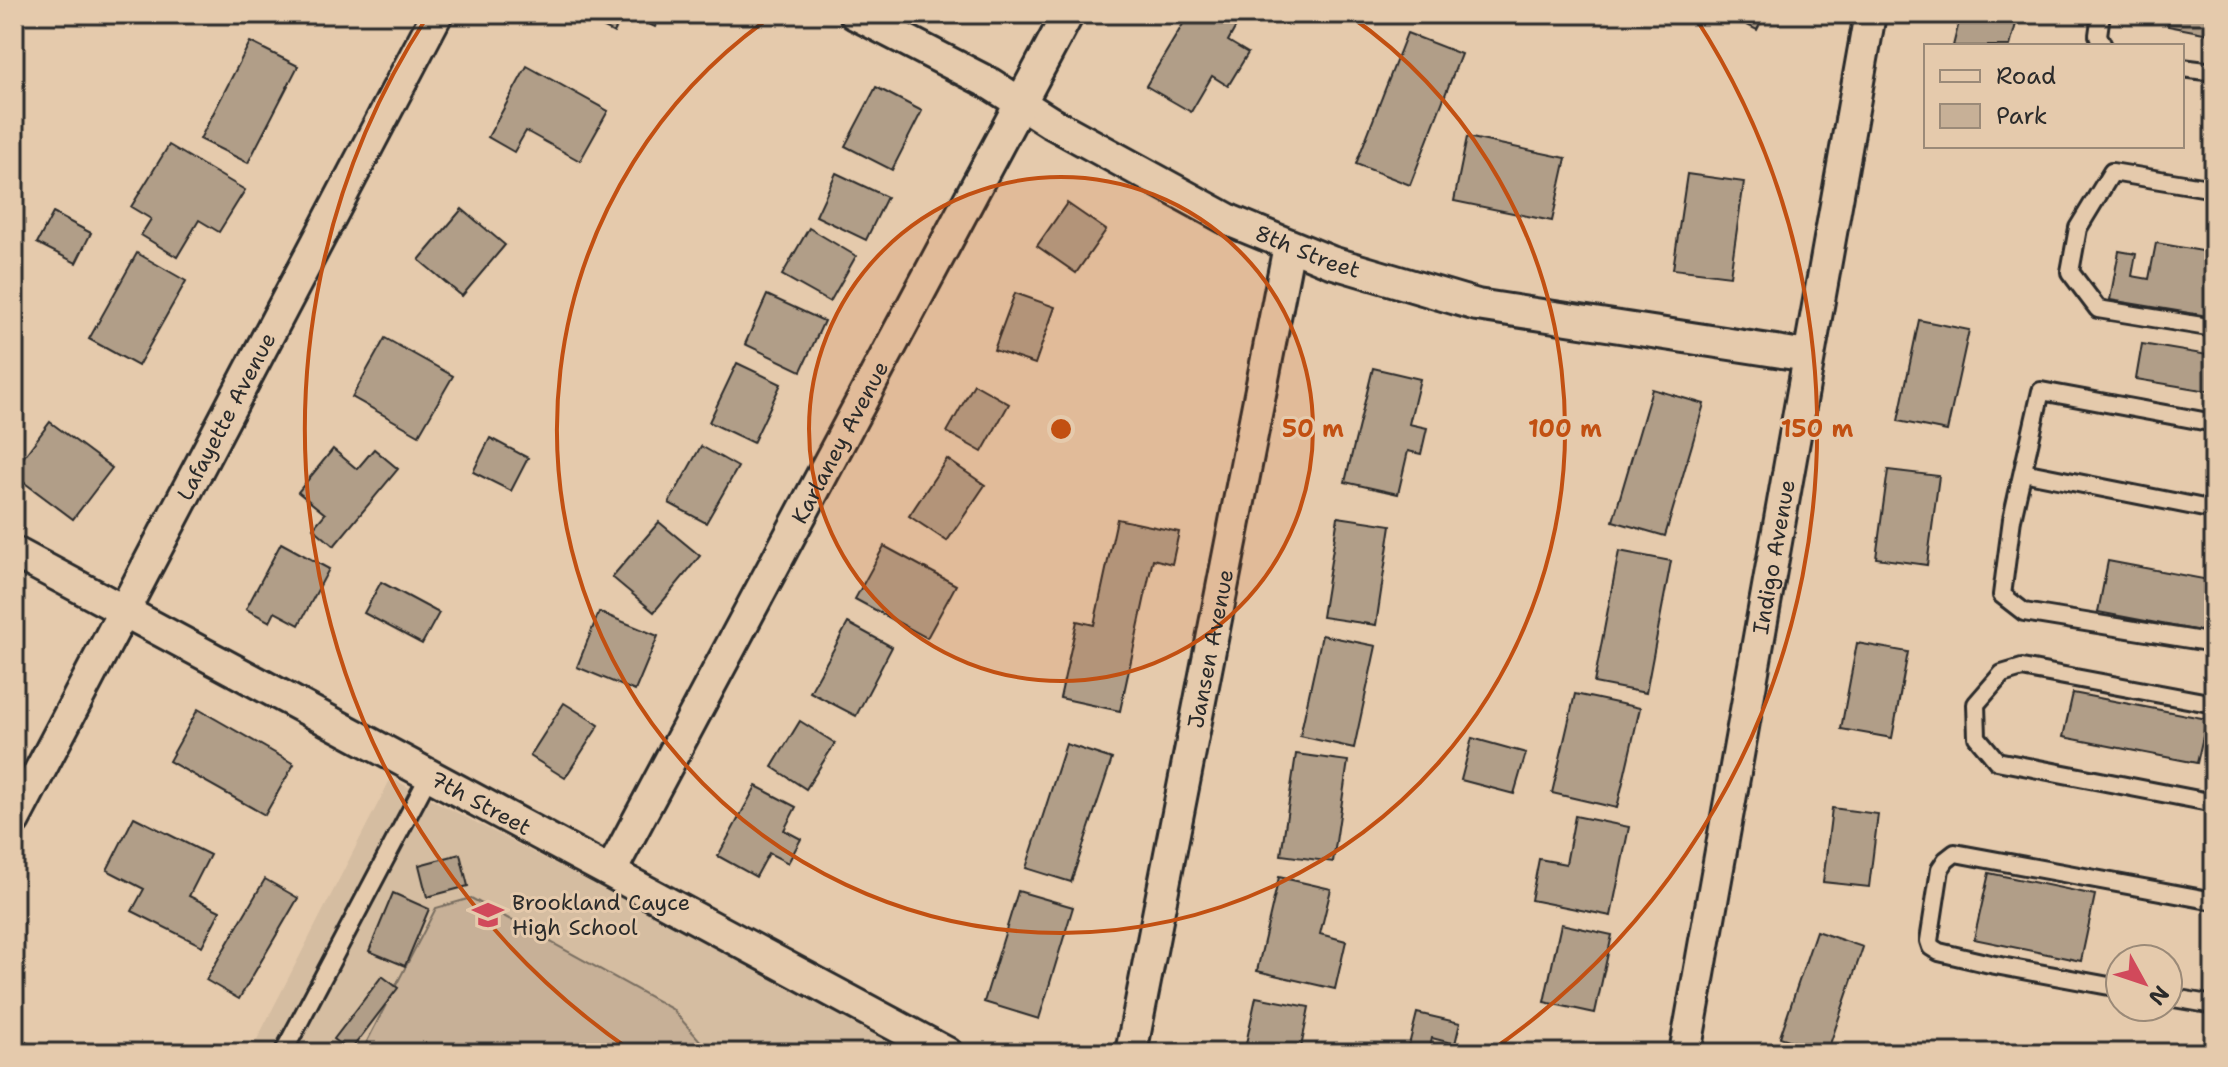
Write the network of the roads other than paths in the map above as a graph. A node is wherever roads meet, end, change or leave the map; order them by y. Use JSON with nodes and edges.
{"nodes":[{"id":1,"x":437,"y":14,"type":"edge"},
{"id":2,"x":855,"y":14,"type":"edge"},
{"id":3,"x":1068,"y":14,"type":"edge"},
{"id":4,"x":1870,"y":14,"type":"edge"},
{"id":5,"x":2101,"y":14,"type":"edge"},
{"id":6,"x":2102,"y":44,"type":"edge"},
{"id":7,"x":2184,"y":68,"type":"edge"},
{"id":8,"x":2214,"y":72,"type":"edge"},
{"id":9,"x":1021,"y":102,"type":"junction"},
{"id":10,"x":2214,"y":189,"type":"edge"},
{"id":11,"x":1289,"y":246,"type":"junction"},
{"id":12,"x":2214,"y":328,"type":"edge"},
{"id":13,"x":1808,"y":356,"type":"junction"},
{"id":14,"x":2214,"y":423,"type":"edge"},
{"id":15,"x":2023,"y":472,"type":"junction"},
{"id":16,"x":2214,"y":510,"type":"edge"},
{"id":17,"x":14,"y":552,"type":"edge"},
{"id":18,"x":124,"y":611,"type":"junction"},
{"id":19,"x":2214,"y":643,"type":"edge"},
{"id":20,"x":2214,"y":704,"type":"edge"},
{"id":21,"x":430,"y":774,"type":"junction"},
{"id":22,"x":2214,"y":803,"type":"edge"},
{"id":23,"x":14,"y":820,"type":"edge"},
{"id":24,"x":611,"y":871,"type":"junction"},
{"id":25,"x":2214,"y":901,"type":"edge"},
{"id":26,"x":2104,"y":985,"type":"edge"},
{"id":27,"x":2184,"y":1000,"type":"edge"},
{"id":28,"x":2214,"y":1005,"type":"edge"},
{"id":29,"x":283,"y":1053,"type":"edge"},
{"id":30,"x":947,"y":1053,"type":"edge"},
{"id":31,"x":1131,"y":1053,"type":"edge"},
{"id":32,"x":1685,"y":1053,"type":"edge"}],
"edges":[{"from":1,"to":18,"type":"street","name":"Lafayette Avenue"},
{"from":2,"to":9,"type":"street","name":"8th Street"},
{"from":3,"to":9,"type":"street","name":"Karlaney Avenue"},
{"from":4,"to":13,"type":"street","name":"Indigo Avenue"},
{"from":5,"to":6,"type":"lane"},
{"from":7,"to":8,"type":"lane"},
{"from":9,"to":11,"type":"street","name":"8th Street"},
{"from":9,"to":24,"type":"street","name":"Karlaney Avenue"},
{"from":10,"to":12,"type":"lane"},
{"from":11,"to":13,"type":"street","name":"8th Street"},
{"from":11,"to":31,"type":"street","name":"Jansen Avenue"},
{"from":13,"to":32,"type":"street","name":"Indigo Avenue"},
{"from":14,"to":15,"type":"lane"},
{"from":15,"to":16,"type":"lane"},
{"from":15,"to":19,"type":"lane"},
{"from":17,"to":18,"type":"street","name":"7th Street"},
{"from":18,"to":21,"type":"street","name":"7th Street"},
{"from":18,"to":23,"type":"street","name":"Lafayette Avenue"},
{"from":20,"to":22,"type":"lane"},
{"from":21,"to":24,"type":"street","name":"7th Street"},
{"from":21,"to":29,"type":"lane"},
{"from":24,"to":30,"type":"street","name":"7th Street"},
{"from":25,"to":26,"type":"lane"},
{"from":27,"to":28,"type":"lane"}]}
